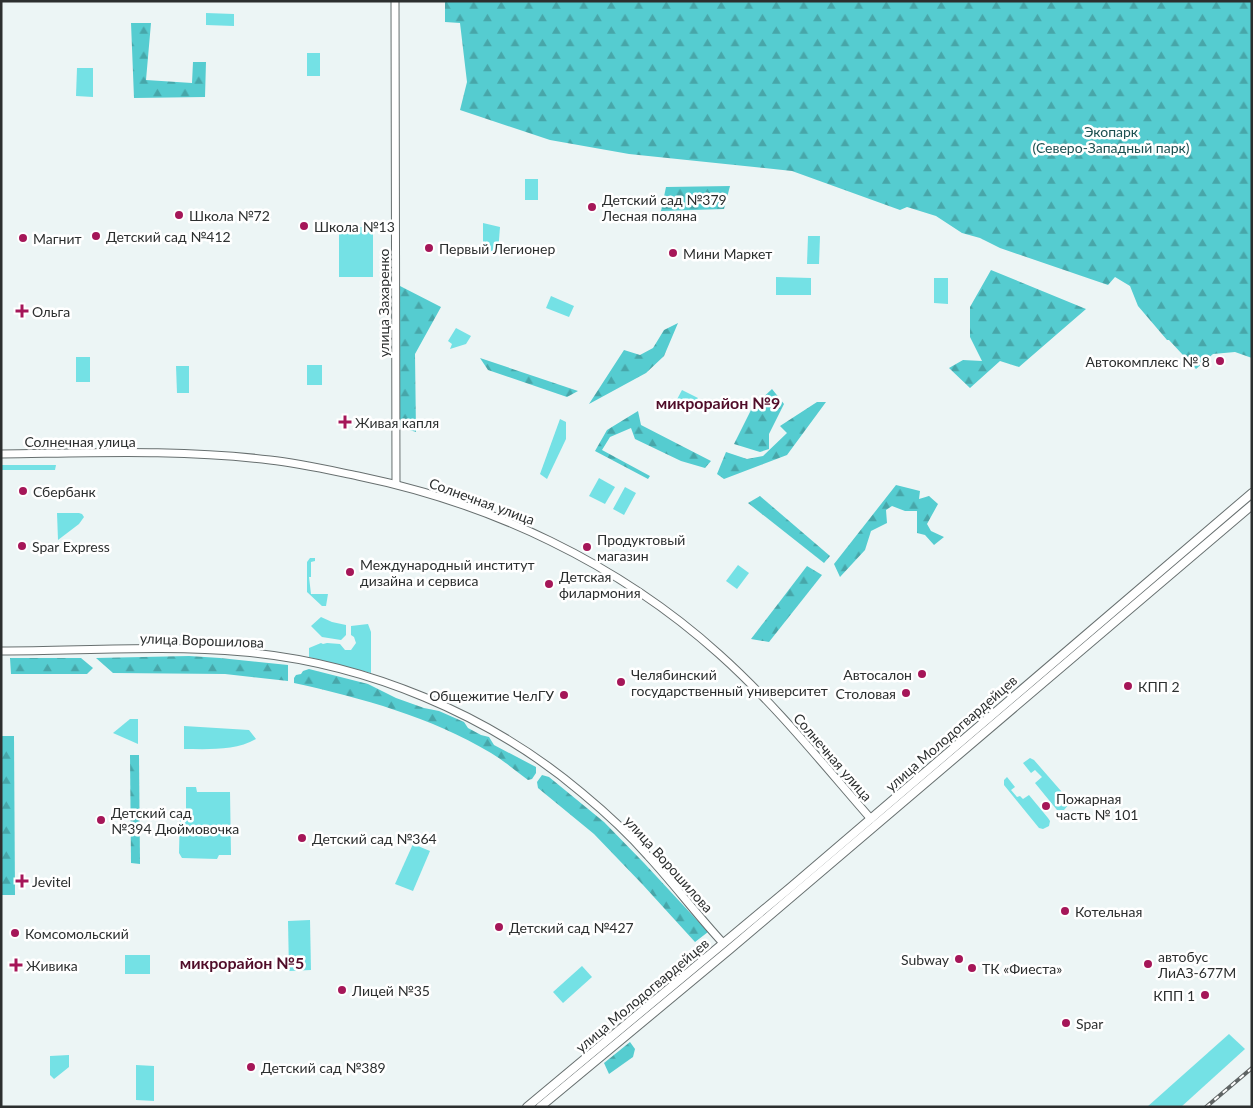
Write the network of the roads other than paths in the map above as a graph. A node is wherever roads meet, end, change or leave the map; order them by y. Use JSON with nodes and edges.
{"nodes":[{"id":1,"x":395,"y":1,"type":"edge"},
{"id":2,"x":1,"y":454,"type":"edge"},
{"id":3,"x":396,"y":484,"type":"junction"},
{"id":4,"x":1252,"y":493,"type":"edge"},
{"id":5,"x":1252,"y":505,"type":"edge"},
{"id":6,"x":1080,"y":645,"type":"junction"},
{"id":7,"x":1,"y":651,"type":"edge"},
{"id":8,"x":873,"y":822,"type":"junction"},
{"id":9,"x":723,"y":943,"type":"junction"},
{"id":10,"x":729,"y":950,"type":"junction"},
{"id":11,"x":698,"y":964,"type":"junction"},
{"id":12,"x":704,"y":971,"type":"junction"},
{"id":13,"x":540,"y":1104,"type":"edge"},
{"id":14,"x":528,"y":1107,"type":"edge"}],
"edges":[{"from":1,"to":3,"type":"street","name":"улица Захаренко"},
{"from":2,"to":3,"type":"street","name":"Солнечная улица"},
{"from":3,"to":8,"type":"street","name":"Солнечная улица"},
{"from":4,"to":6,"type":"main road","name":"улица Молодогвардейцев"},
{"from":5,"to":6,"type":"main road","name":"улица Молодогвардейцев"},
{"from":6,"to":8,"type":"main road","name":"улица Молодогвардейцев"},
{"from":7,"to":9,"type":"street","name":"улица Ворошилова"},
{"from":8,"to":9,"type":"main road","name":"улица Молодогвардейцев"},
{"from":8,"to":10,"type":"main road","name":"улица Молодогвардейцев"},
{"from":9,"to":10,"type":"main road"},
{"from":9,"to":11,"type":"main road","name":"улица Молодогвардейцев"},
{"from":10,"to":12,"type":"main road","name":"улица Молодогвардейцев"},
{"from":11,"to":12,"type":"main road"},
{"from":11,"to":13,"type":"main road","name":"улица Молодогвардейцев"},
{"from":12,"to":13,"type":"main road","name":"улица Молодогвардейцев"},
{"from":13,"to":14,"type":"main road","name":"улица Молодогвардейцев"}]}
